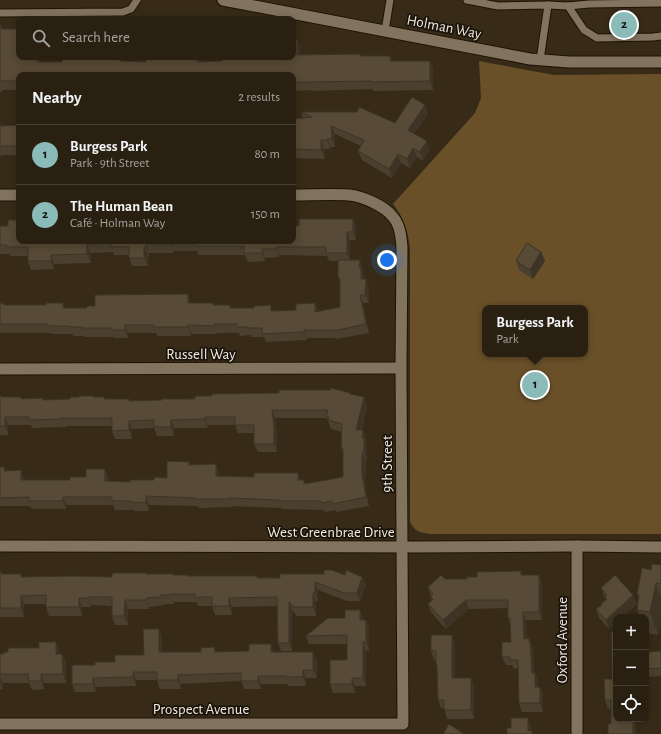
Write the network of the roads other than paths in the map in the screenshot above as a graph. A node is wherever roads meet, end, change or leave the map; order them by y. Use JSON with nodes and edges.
{"nodes":[{"id":1,"x":137,"y":0,"type":"edge"},
{"id":2,"x":223,"y":0,"type":"edge"},
{"id":3,"x":390,"y":0,"type":"edge"},
{"id":4,"x":467,"y":0,"type":"edge"},
{"id":5,"x":239,"y":2,"type":"edge"},
{"id":6,"x":257,"y":3,"type":"edge"},
{"id":7,"x":661,"y":3,"type":"edge"},
{"id":8,"x":548,"y":5,"type":"junction"},
{"id":9,"x":568,"y":6,"type":"junction"},
{"id":10,"x":0,"y":13,"type":"edge"},
{"id":11,"x":385,"y":31,"type":"junction"},
{"id":12,"x":661,"y":36,"type":"edge"},
{"id":13,"x":540,"y":60,"type":"junction"},
{"id":14,"x":661,"y":62,"type":"edge"},
{"id":15,"x":0,"y":196,"type":"edge"},
{"id":16,"x":16,"y":196,"type":"edge"},
{"id":17,"x":296,"y":196,"type":"edge"},
{"id":18,"x":401,"y":368,"type":"junction"},
{"id":19,"x":0,"y":369,"type":"edge"},
{"id":20,"x":0,"y":546,"type":"edge"},
{"id":21,"x":577,"y":546,"type":"junction"},
{"id":22,"x":402,"y":547,"type":"junction"},
{"id":23,"x":661,"y":547,"type":"edge"},
{"id":24,"x":0,"y":724,"type":"edge"},
{"id":25,"x":403,"y":724,"type":"joint"},
{"id":26,"x":104,"y":729,"type":"edge"},
{"id":27,"x":577,"y":734,"type":"edge"}],
"edges":[{"from":1,"to":10,"type":"lane"},
{"from":2,"to":5,"type":"street","name":"Holman Way"},
{"from":3,"to":11,"type":"lane"},
{"from":4,"to":8,"type":"lane"},
{"from":5,"to":6,"type":"street","name":"Holman Way"},
{"from":6,"to":11,"type":"street","name":"Holman Way"},
{"from":7,"to":9,"type":"lane"},
{"from":8,"to":9,"type":"lane"},
{"from":8,"to":13,"type":"lane"},
{"from":9,"to":12,"type":"lane"},
{"from":11,"to":13,"type":"street","name":"Holman Way"},
{"from":13,"to":14,"type":"street","name":"Holman Way"},
{"from":15,"to":16,"type":"street"},
{"from":17,"to":18,"type":"street","name":"9th Street"},
{"from":18,"to":19,"type":"street","name":"Russell Way"},
{"from":18,"to":22,"type":"street","name":"9th Street"},
{"from":20,"to":22,"type":"street","name":"West Greenbrae Drive"},
{"from":21,"to":22,"type":"street","name":"West Greenbrae Drive"},
{"from":21,"to":23,"type":"street","name":"West Greenbrae Drive"},
{"from":21,"to":27,"type":"street","name":"Oxford Avenue"},
{"from":22,"to":25,"type":"street","name":"9th Street"},
{"from":24,"to":26,"type":"street","name":"Prospect Avenue"},
{"from":25,"to":26,"type":"street","name":"Prospect Avenue"}]}
